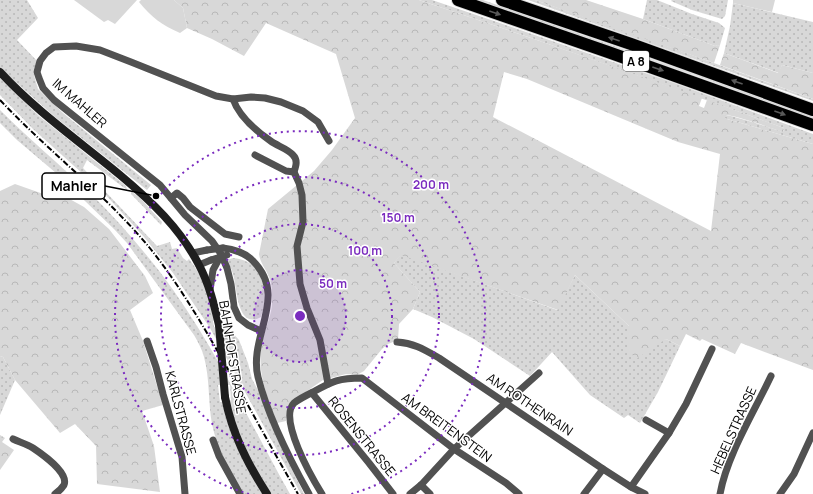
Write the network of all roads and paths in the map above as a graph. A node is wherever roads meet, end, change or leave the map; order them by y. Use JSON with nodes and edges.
{"nodes":[{"id":1,"x":458,"y":0,"type":"edge"},
{"id":2,"x":502,"y":0,"type":"edge"},
{"id":3,"x":0,"y":72,"type":"edge"},
{"id":4,"x":234,"y":99,"type":"junction"},
{"id":5,"x":813,"y":110,"type":"edge"},
{"id":6,"x":813,"y":125,"type":"edge"},
{"id":7,"x":329,"y":141,"type":"dead end"},
{"id":8,"x":255,"y":155,"type":"dead end"},
{"id":9,"x":294,"y":172,"type":"junction"},
{"id":10,"x":171,"y":198,"type":"junction"},
{"id":11,"x":239,"y":237,"type":"dead end"},
{"id":12,"x":193,"y":253,"type":"junction"},
{"id":13,"x":223,"y":253,"type":"junction"},
{"id":14,"x":213,"y":263,"type":"junction"},
{"id":15,"x":199,"y":265,"type":"junction"},
{"id":16,"x":210,"y":290,"type":"junction"},
{"id":17,"x":261,"y":331,"type":"junction"},
{"id":18,"x":147,"y":341,"type":"dead end"},
{"id":19,"x":397,"y":342,"type":"dead end"},
{"id":20,"x":712,"y":350,"type":"dead end"},
{"id":21,"x":540,"y":373,"type":"dead end"},
{"id":22,"x":771,"y":376,"type":"dead end"},
{"id":23,"x":328,"y":384,"type":"junction"},
{"id":24,"x":312,"y":393,"type":"junction"},
{"id":25,"x":506,"y":404,"type":"junction"},
{"id":26,"x":646,"y":420,"type":"dead end"},
{"id":27,"x":669,"y":433,"type":"junction"},
{"id":28,"x":813,"y":434,"type":"edge"},
{"id":29,"x":13,"y":439,"type":"dead end"},
{"id":30,"x":213,"y":440,"type":"dead end"},
{"id":31,"x":454,"y":449,"type":"junction"},
{"id":32,"x":603,"y":469,"type":"junction"},
{"id":33,"x":421,"y":485,"type":"junction"},
{"id":34,"x":631,"y":487,"type":"junction"},
{"id":35,"x":55,"y":494,"type":"edge"},
{"id":36,"x":185,"y":494,"type":"edge"},
{"id":37,"x":240,"y":494,"type":"edge"},
{"id":38,"x":267,"y":494,"type":"edge"},
{"id":39,"x":309,"y":494,"type":"edge"},
{"id":40,"x":322,"y":494,"type":"edge"},
{"id":41,"x":393,"y":494,"type":"edge"},
{"id":42,"x":410,"y":494,"type":"edge"},
{"id":43,"x":430,"y":494,"type":"edge"},
{"id":44,"x":519,"y":494,"type":"edge"},
{"id":45,"x":584,"y":494,"type":"edge"},
{"id":46,"x":645,"y":494,"type":"edge"},
{"id":47,"x":720,"y":494,"type":"edge"},
{"id":48,"x":780,"y":494,"type":"edge"}],
"edges":[{"from":1,"to":6,"type":"highway","number":"A 8","one_way":true},
{"from":5,"to":2,"type":"highway","number":"A 8","one_way":true},
{"from":3,"to":12,"type":"main road","name":"BAHNHOFSTRASSE"},
{"from":4,"to":7,"type":"street","name":"IM MAHLER"},
{"from":4,"to":9,"type":"street"},
{"from":4,"to":10,"type":"street","name":"IM MAHLER"},
{"from":8,"to":9,"type":"street"},
{"from":9,"to":23,"type":"street"},
{"from":10,"to":11,"type":"street"},
{"from":10,"to":17,"type":"street","name":"IM MAHLER"},
{"from":12,"to":13,"type":"street","bridge":true},
{"from":12,"to":15,"type":"main road","name":"BAHNHOFSTRASSE"},
{"from":13,"to":14,"type":"street","bridge":true},
{"from":13,"to":17,"type":"street"},
{"from":14,"to":15,"type":"street"},
{"from":14,"to":16,"type":"street"},
{"from":15,"to":16,"type":"main road","name":"BAHNHOFSTRASSE"},
{"from":16,"to":38,"type":"main road","name":"BAHNHOFSTRASSE","bridge":true},
{"from":17,"to":39,"type":"street"},
{"from":18,"to":36,"type":"street","name":"KARLSTRASSE"},
{"from":19,"to":25,"type":"street","name":"AM ROTHENRAIN"},
{"from":20,"to":27,"type":"street"},
{"from":21,"to":25,"type":"street"},
{"from":22,"to":47,"type":"street","name":"HEBELSTRASSE"},
{"from":23,"to":24,"type":"street"},
{"from":23,"to":31,"type":"street","name":"AM BREITENSTEIN"},
{"from":24,"to":40,"type":"street"},
{"from":24,"to":41,"type":"street","name":"ROSENSTRASSE"},
{"from":25,"to":31,"type":"street"},
{"from":25,"to":32,"type":"street","name":"AM ROTHENRAIN"},
{"from":26,"to":27,"type":"street"},
{"from":27,"to":34,"type":"street"},
{"from":28,"to":48,"type":"street"},
{"from":29,"to":35,"type":"street"},
{"from":30,"to":37,"type":"street"},
{"from":31,"to":33,"type":"street"},
{"from":31,"to":44,"type":"street","name":"AM BREITENSTEIN"},
{"from":32,"to":34,"type":"street","name":"AM ROTHENRAIN"},
{"from":32,"to":45,"type":"street"},
{"from":33,"to":42,"type":"street"},
{"from":33,"to":43,"type":"street"},
{"from":34,"to":46,"type":"street","name":"AM ROTHENRAIN"}]}
